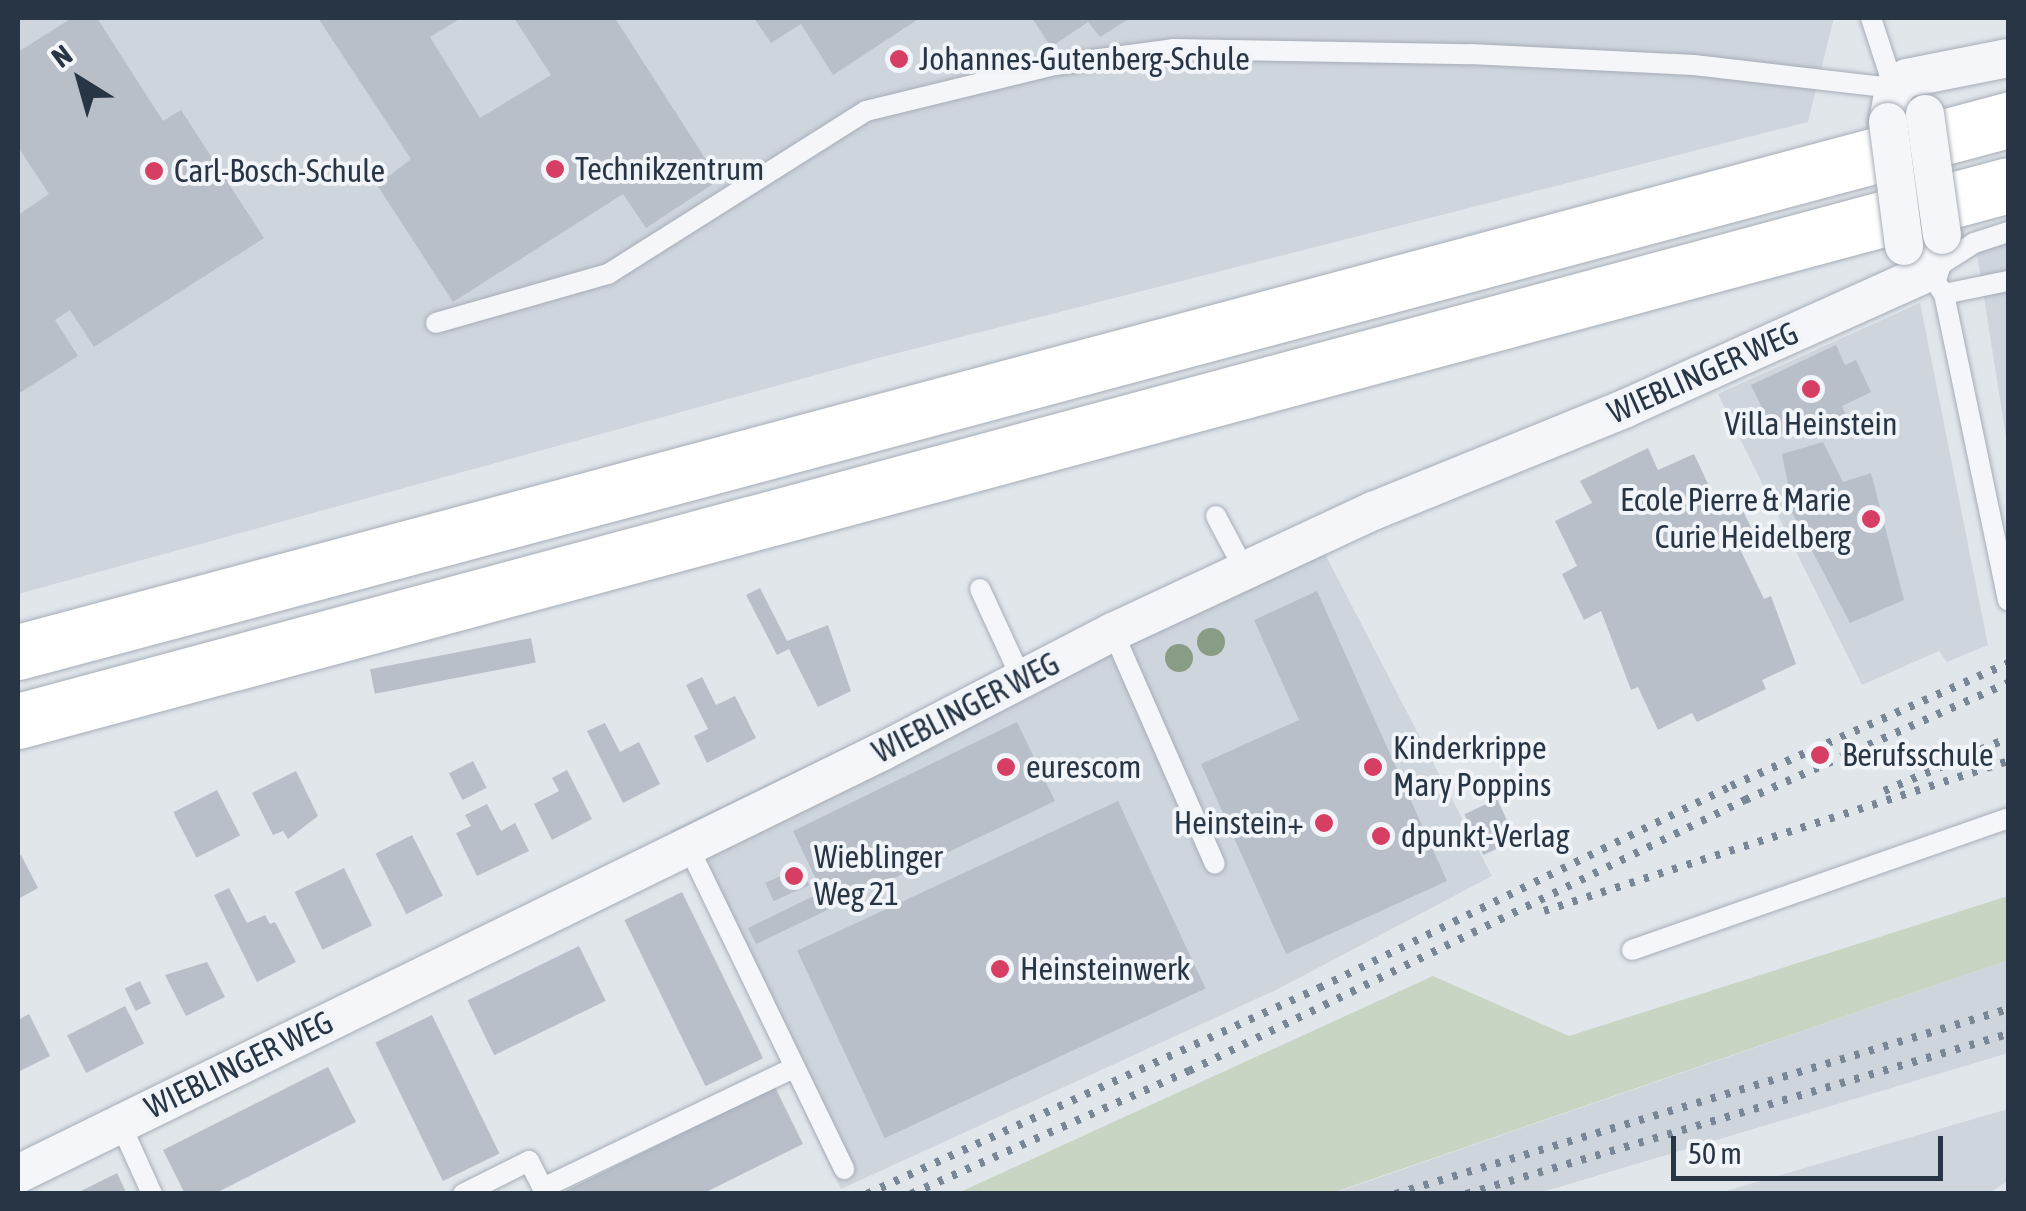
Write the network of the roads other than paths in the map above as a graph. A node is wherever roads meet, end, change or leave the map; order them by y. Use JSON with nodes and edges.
{"nodes":[{"id":1,"x":1871,"y":18,"type":"edge"},
{"id":2,"x":2008,"y":58,"type":"edge"},
{"id":3,"x":1901,"y":94,"type":"junction"},
{"id":4,"x":2008,"y":120,"type":"edge"},
{"id":5,"x":2008,"y":185,"type":"edge"},
{"id":6,"x":2008,"y":232,"type":"edge"},
{"id":7,"x":1925,"y":271,"type":"junction"},
{"id":8,"x":2008,"y":281,"type":"edge"},
{"id":9,"x":436,"y":323,"type":"dead end"},
{"id":10,"x":1216,"y":516,"type":"dead end"},
{"id":11,"x":1246,"y":571,"type":"junction"},
{"id":12,"x":980,"y":589,"type":"dead end"},
{"id":13,"x":2008,"y":600,"type":"edge"},
{"id":14,"x":1113,"y":632,"type":"junction"},
{"id":15,"x":18,"y":652,"type":"edge"},
{"id":16,"x":1022,"y":680,"type":"junction"},
{"id":17,"x":18,"y":721,"type":"edge"},
{"id":18,"x":2008,"y":818,"type":"edge"},
{"id":19,"x":688,"y":846,"type":"junction"},
{"id":20,"x":1215,"y":864,"type":"dead end"},
{"id":21,"x":1632,"y":950,"type":"dead end"},
{"id":22,"x":794,"y":1068,"type":"junction"},
{"id":23,"x":120,"y":1124,"type":"junction"},
{"id":24,"x":844,"y":1169,"type":"dead end"},
{"id":25,"x":18,"y":1174,"type":"edge"},
{"id":26,"x":152,"y":1194,"type":"edge"},
{"id":27,"x":462,"y":1194,"type":"edge"}],
"edges":[{"from":1,"to":3,"type":"lane"},
{"from":2,"to":3,"type":"street"},
{"from":3,"to":7,"type":"street","bridge":true},
{"from":3,"to":7,"type":"street","bridge":true},
{"from":3,"to":9,"type":"lane"},
{"from":4,"to":15,"type":"highway"},
{"from":5,"to":17,"type":"highway"},
{"from":6,"to":7,"type":"lane"},
{"from":7,"to":8,"type":"lane"},
{"from":7,"to":11,"type":"street","name":"WIEBLINGER WEG"},
{"from":7,"to":13,"type":"lane"},
{"from":10,"to":11,"type":"lane"},
{"from":11,"to":14,"type":"street","name":"WIEBLINGER WEG"},
{"from":12,"to":16,"type":"lane"},
{"from":14,"to":16,"type":"street","name":"WIEBLINGER WEG"},
{"from":14,"to":20,"type":"lane"},
{"from":16,"to":19,"type":"street","name":"WIEBLINGER WEG"},
{"from":18,"to":21,"type":"lane"},
{"from":19,"to":22,"type":"lane"},
{"from":19,"to":23,"type":"street","name":"WIEBLINGER WEG"},
{"from":22,"to":24,"type":"lane"},
{"from":22,"to":27,"type":"lane"},
{"from":23,"to":25,"type":"street","name":"WIEBLINGER WEG"},
{"from":23,"to":26,"type":"lane"}]}
